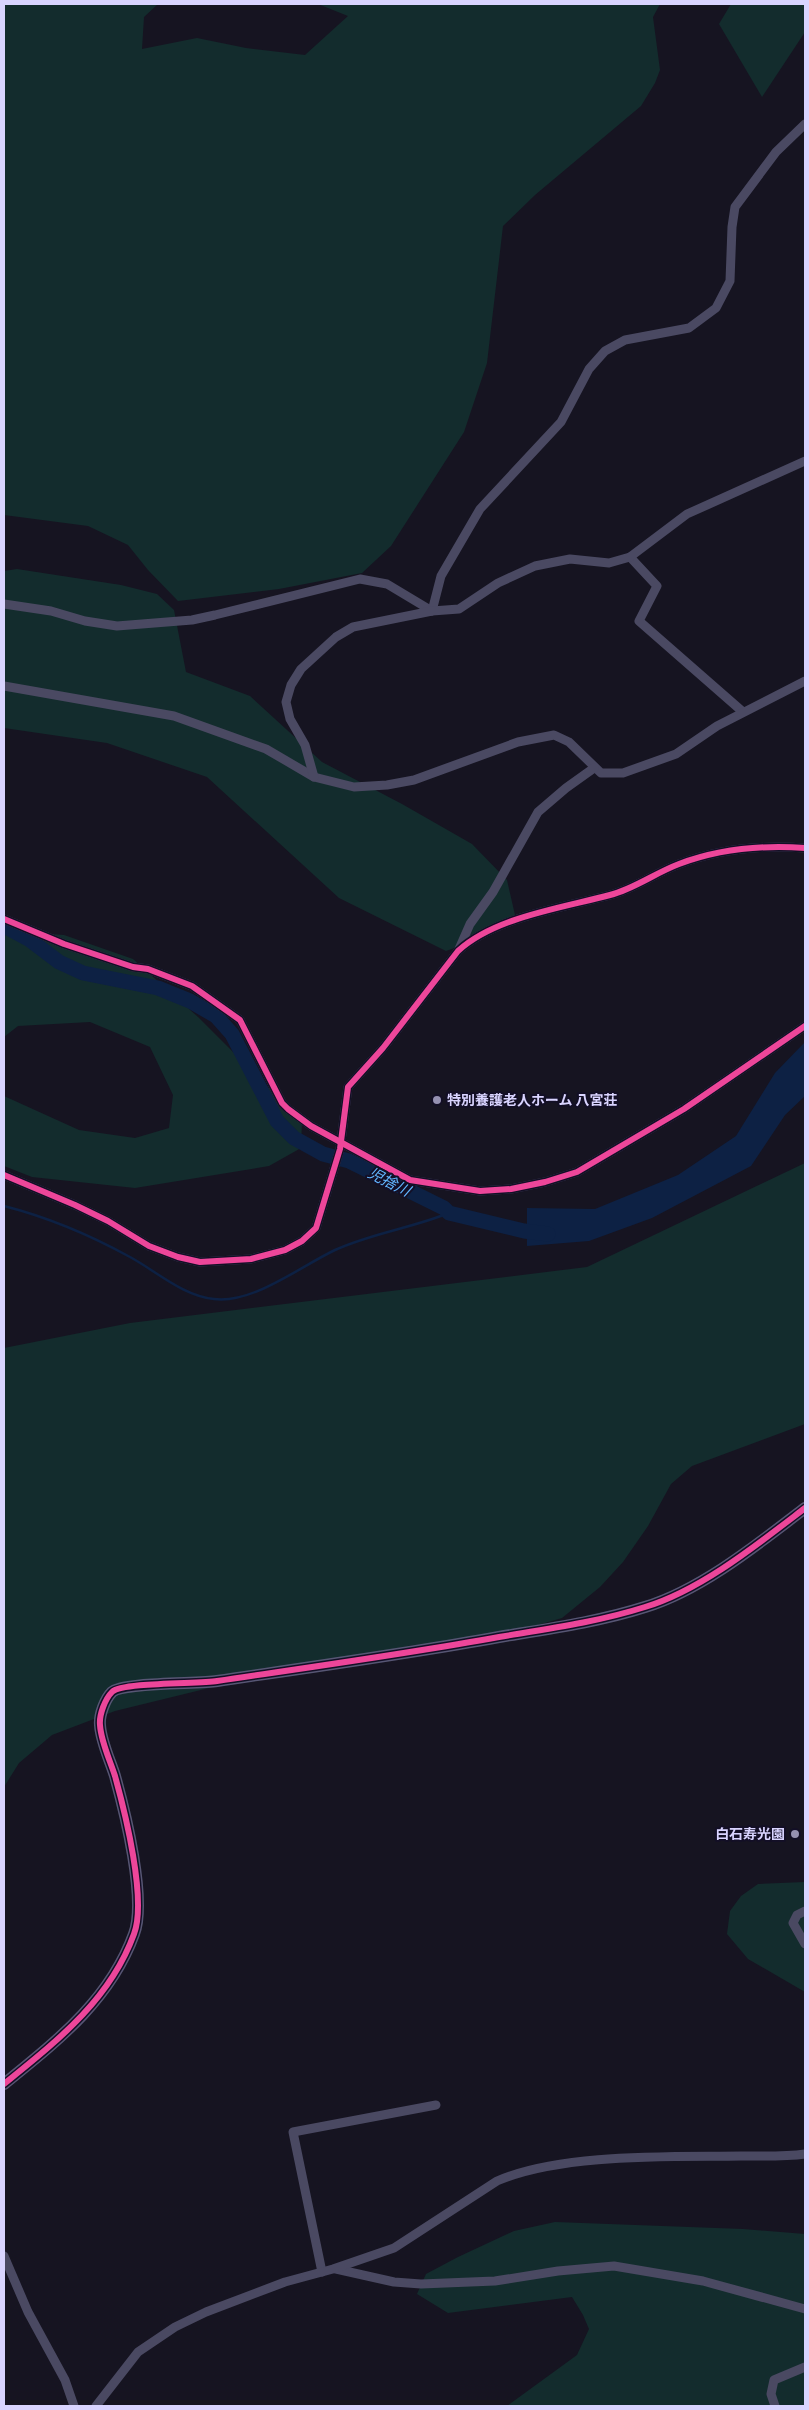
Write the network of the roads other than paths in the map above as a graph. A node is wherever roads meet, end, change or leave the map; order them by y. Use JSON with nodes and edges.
{"nodes":[{"id":1,"x":805,"y":124,"type":"edge"},
{"id":2,"x":805,"y":461,"type":"edge"},
{"id":3,"x":630,"y":557,"type":"junction"},
{"id":4,"x":4,"y":604,"type":"edge"},
{"id":5,"x":432,"y":611,"type":"junction"},
{"id":6,"x":805,"y":681,"type":"edge"},
{"id":7,"x":4,"y":686,"type":"edge"},
{"id":8,"x":743,"y":712,"type":"junction"},
{"id":9,"x":594,"y":768,"type":"junction"},
{"id":10,"x":314,"y":777,"type":"junction"},
{"id":11,"x":805,"y":848,"type":"edge"},
{"id":12,"x":4,"y":919,"type":"edge"},
{"id":13,"x":458,"y":951,"type":"junction"},
{"id":14,"x":805,"y":1026,"type":"edge"},
{"id":15,"x":341,"y":1146,"type":"junction"},
{"id":16,"x":4,"y":1175,"type":"edge"},
{"id":17,"x":805,"y":1508,"type":"edge"},
{"id":18,"x":805,"y":1911,"type":"edge"},
{"id":19,"x":805,"y":1944,"type":"edge"},
{"id":20,"x":4,"y":2084,"type":"edge"},
{"id":21,"x":436,"y":2105,"type":"dead end"},
{"id":22,"x":805,"y":2154,"type":"edge"},
{"id":23,"x":4,"y":2256,"type":"edge"},
{"id":24,"x":333,"y":2269,"type":"junction"},
{"id":25,"x":322,"y":2272,"type":"junction"},
{"id":26,"x":805,"y":2309,"type":"edge"},
{"id":27,"x":805,"y":2367,"type":"edge"},
{"id":28,"x":74,"y":2406,"type":"edge"},
{"id":29,"x":96,"y":2406,"type":"edge"},
{"id":30,"x":775,"y":2406,"type":"edge"}],
"edges":[{"from":1,"to":5,"type":"street"},
{"from":2,"to":3,"type":"street"},
{"from":3,"to":5,"type":"street"},
{"from":3,"to":8,"type":"street"},
{"from":4,"to":5,"type":"street"},
{"from":5,"to":10,"type":"street"},
{"from":6,"to":8,"type":"street"},
{"from":7,"to":10,"type":"street"},
{"from":8,"to":9,"type":"street"},
{"from":9,"to":10,"type":"street"},
{"from":9,"to":13,"type":"street"},
{"from":11,"to":13,"type":"street"},
{"from":12,"to":15,"type":"street"},
{"from":13,"to":15,"type":"street"},
{"from":14,"to":15,"type":"street"},
{"from":15,"to":16,"type":"street"},
{"from":17,"to":20,"type":"street"},
{"from":18,"to":19,"type":"street"},
{"from":21,"to":25,"type":"street"},
{"from":22,"to":24,"type":"street"},
{"from":23,"to":28,"type":"street"},
{"from":24,"to":25,"type":"street"},
{"from":24,"to":26,"type":"street"},
{"from":25,"to":29,"type":"street"},
{"from":27,"to":30,"type":"street"}]}
